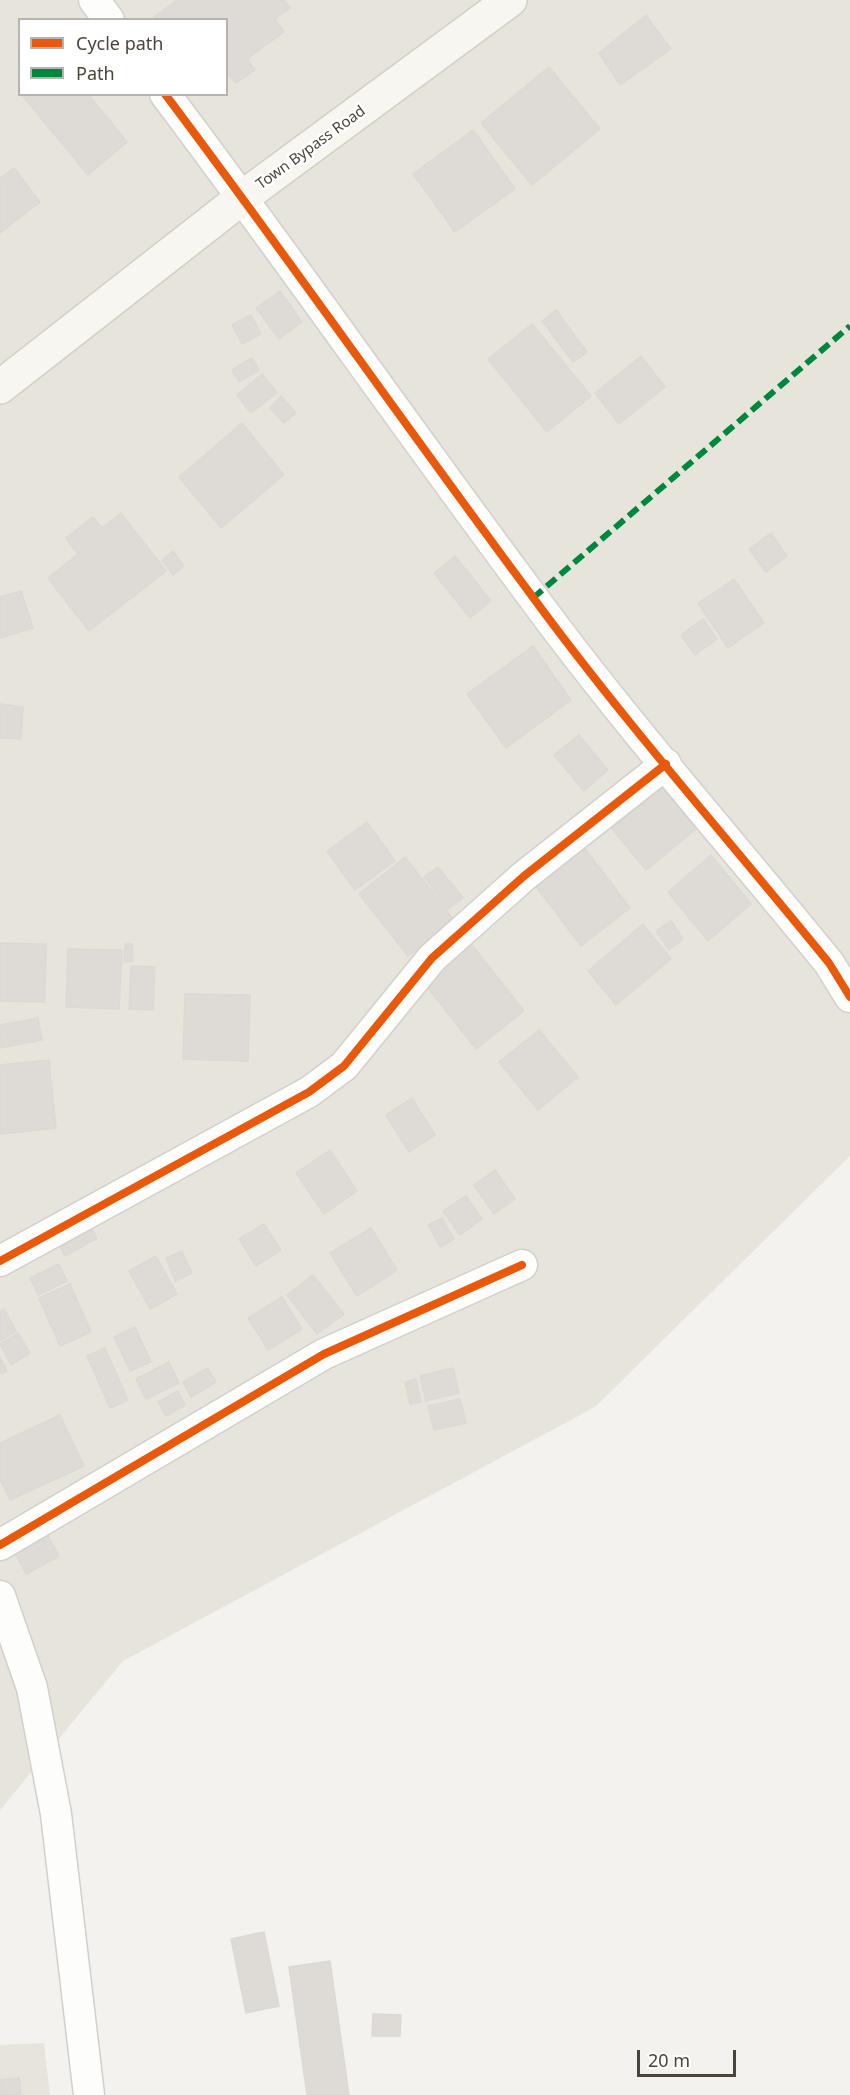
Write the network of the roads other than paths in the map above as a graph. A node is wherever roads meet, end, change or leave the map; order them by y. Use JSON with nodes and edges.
{"nodes":[{"id":1,"x":94,"y":0,"type":"edge"},
{"id":2,"x":510,"y":0,"type":"edge"},
{"id":3,"x":108,"y":18,"type":"edge"},
{"id":4,"x":167,"y":96,"type":"edge"},
{"id":5,"x":243,"y":197,"type":"junction"},
{"id":6,"x":0,"y":387,"type":"edge"},
{"id":7,"x":666,"y":764,"type":"junction"},
{"id":8,"x":850,"y":997,"type":"edge"},
{"id":9,"x":0,"y":1261,"type":"edge"},
{"id":10,"x":522,"y":1265,"type":"dead end"},
{"id":11,"x":0,"y":1545,"type":"edge"},
{"id":12,"x":0,"y":1596,"type":"edge"},
{"id":13,"x":89,"y":2095,"type":"edge"}],
"edges":[{"from":1,"to":3,"type":"street"},
{"from":2,"to":5,"type":"main road","name":"Town Bypass Road"},
{"from":4,"to":5,"type":"street"},
{"from":5,"to":6,"type":"main road","name":"Town Bypass Road"},
{"from":5,"to":7,"type":"street"},
{"from":7,"to":8,"type":"street"},
{"from":7,"to":9,"type":"street"},
{"from":10,"to":11,"type":"street"},
{"from":12,"to":13,"type":"street"}]}
